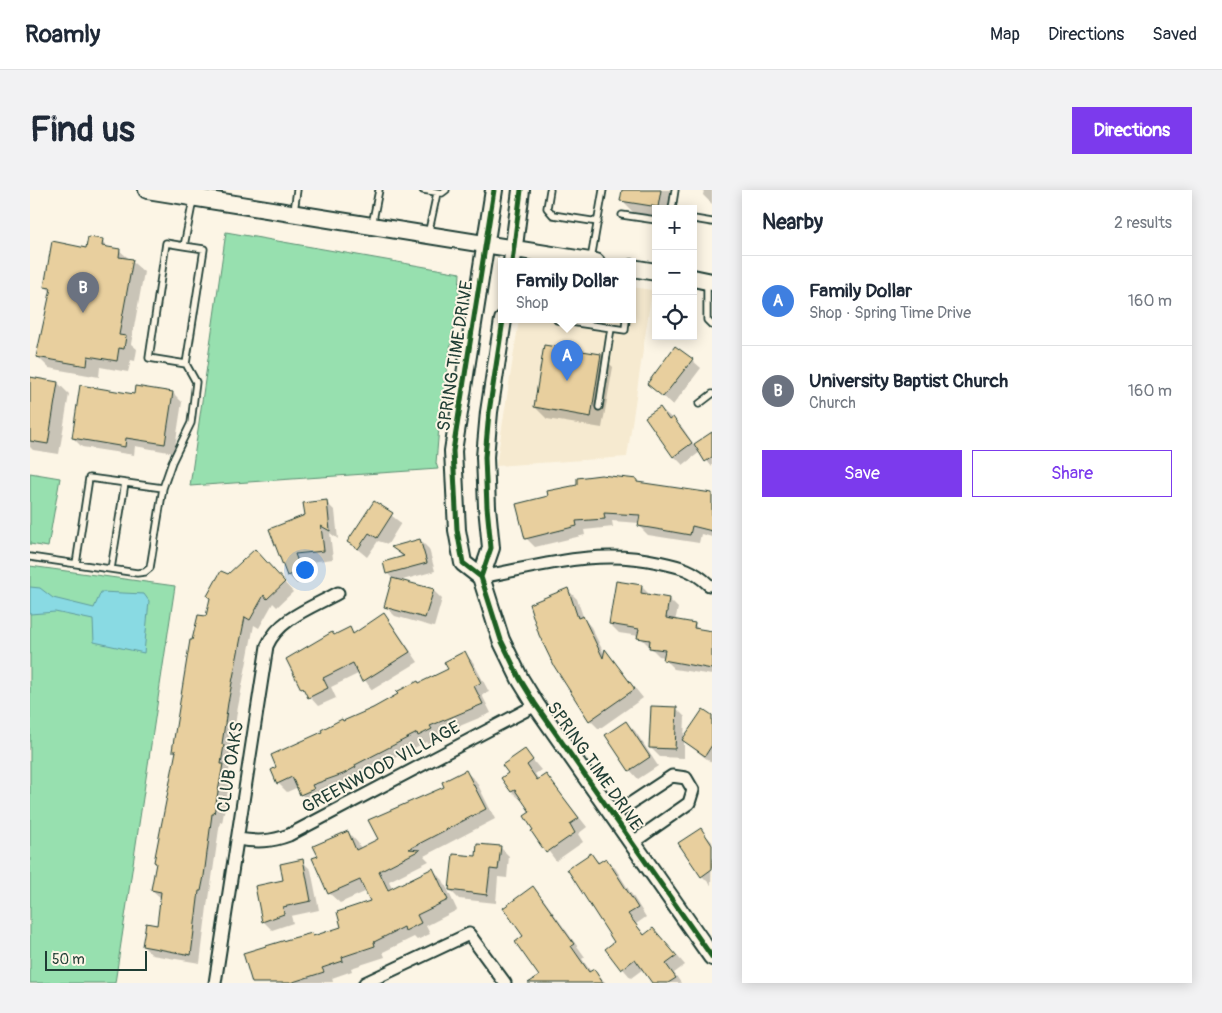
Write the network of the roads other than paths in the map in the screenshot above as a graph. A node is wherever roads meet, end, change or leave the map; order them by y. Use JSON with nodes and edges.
{"nodes":[{"id":1,"x":147,"y":190,"type":"edge"},
{"id":2,"x":297,"y":190,"type":"edge"},
{"id":3,"x":379,"y":190,"type":"edge"},
{"id":4,"x":422,"y":190,"type":"edge"},
{"id":5,"x":446,"y":190,"type":"edge"},
{"id":6,"x":494,"y":190,"type":"edge"},
{"id":7,"x":521,"y":190,"type":"edge"},
{"id":8,"x":550,"y":190,"type":"edge"},
{"id":9,"x":603,"y":190,"type":"edge"},
{"id":10,"x":675,"y":190,"type":"edge"},
{"id":11,"x":437,"y":193,"type":"junction"},
{"id":12,"x":193,"y":197,"type":"junction"},
{"id":13,"x":673,"y":205,"type":"edge"},
{"id":14,"x":294,"y":213,"type":"junction"},
{"id":15,"x":622,"y":215,"type":"dead end"},
{"id":16,"x":652,"y":219,"type":"edge"},
{"id":17,"x":697,"y":220,"type":"edge"},
{"id":18,"x":598,"y":222,"type":"junction"},
{"id":19,"x":712,"y":222,"type":"edge"},
{"id":20,"x":372,"y":226,"type":"junction"},
{"id":21,"x":428,"y":235,"type":"junction"},
{"id":22,"x":486,"y":244,"type":"junction"},
{"id":23,"x":184,"y":246,"type":"junction"},
{"id":24,"x":512,"y":255,"type":"edge"},
{"id":25,"x":547,"y":258,"type":"edge"},
{"id":26,"x":594,"y":258,"type":"edge"},
{"id":27,"x":636,"y":271,"type":"edge"},
{"id":28,"x":652,"y":272,"type":"edge"},
{"id":29,"x":704,"y":280,"type":"edge"},
{"id":30,"x":503,"y":323,"type":"edge"},
{"id":31,"x":577,"y":323,"type":"edge"},
{"id":32,"x":626,"y":323,"type":"edge"},
{"id":33,"x":712,"y":325,"type":"edge"},
{"id":34,"x":611,"y":328,"type":"junction"},
{"id":35,"x":186,"y":364,"type":"junction"},
{"id":36,"x":712,"y":394,"type":"edge"},
{"id":37,"x":699,"y":404,"type":"dead end"},
{"id":38,"x":599,"y":407,"type":"dead end"},
{"id":39,"x":125,"y":483,"type":"junction"},
{"id":40,"x":163,"y":488,"type":"junction"},
{"id":41,"x":30,"y":557,"type":"edge"},
{"id":42,"x":76,"y":564,"type":"junction"},
{"id":43,"x":111,"y":569,"type":"junction"},
{"id":44,"x":480,"y":577,"type":"junction"},
{"id":45,"x":709,"y":585,"type":"dead end"},
{"id":46,"x":338,"y":593,"type":"dead end"},
{"id":47,"x":536,"y":705,"type":"junction"},
{"id":48,"x":613,"y":815,"type":"junction"},
{"id":49,"x":237,"y":839,"type":"junction"},
{"id":50,"x":632,"y":843,"type":"junction"},
{"id":51,"x":712,"y":957,"type":"edge"},
{"id":52,"x":215,"y":983,"type":"edge"},
{"id":53,"x":365,"y":983,"type":"edge"},
{"id":54,"x":505,"y":983,"type":"edge"}],
"edges":[{"from":1,"to":12,"type":"street"},
{"from":2,"to":14,"type":"lane"},
{"from":3,"to":20,"type":"lane"},
{"from":4,"to":11,"type":"lane"},
{"from":5,"to":11,"type":"lane"},
{"from":6,"to":22,"type":"street","name":"SPRING TIME DRIVE"},
{"from":7,"to":24,"type":"street"},
{"from":8,"to":18,"type":"lane"},
{"from":9,"to":18,"type":"lane"},
{"from":10,"to":13,"type":"lane"},
{"from":11,"to":21,"type":"lane"},
{"from":12,"to":14,"type":"street"},
{"from":12,"to":23,"type":"lane"},
{"from":14,"to":20,"type":"street"},
{"from":15,"to":16,"type":"lane"},
{"from":17,"to":19,"type":"lane"},
{"from":18,"to":26,"type":"lane"},
{"from":20,"to":21,"type":"street"},
{"from":21,"to":22,"type":"street"},
{"from":22,"to":24,"type":"street"},
{"from":22,"to":44,"type":"street","name":"SPRING TIME DRIVE"},
{"from":23,"to":35,"type":"lane"},
{"from":23,"to":35,"type":"lane"},
{"from":24,"to":25,"type":"street"},
{"from":27,"to":28,"type":"street"},
{"from":29,"to":33,"type":"lane"},
{"from":30,"to":44,"type":"street"},
{"from":31,"to":34,"type":"lane"},
{"from":32,"to":34,"type":"lane"},
{"from":34,"to":38,"type":"lane"},
{"from":35,"to":40,"type":"lane"},
{"from":36,"to":37,"type":"lane"},
{"from":39,"to":40,"type":"lane"},
{"from":39,"to":42,"type":"lane"},
{"from":39,"to":43,"type":"lane"},
{"from":40,"to":43,"type":"lane"},
{"from":41,"to":42,"type":"lane"},
{"from":42,"to":43,"type":"lane"},
{"from":44,"to":45,"type":"street"},
{"from":44,"to":47,"type":"street","name":"SPRING TIME DRIVE"},
{"from":46,"to":49,"type":"street","name":"CLUB OAKS"},
{"from":47,"to":48,"type":"street","name":"SPRING TIME DRIVE"},
{"from":47,"to":49,"type":"street","name":"GREENWOOD VILLAGE"},
{"from":48,"to":50,"type":"street","name":"SPRING TIME DRIVE"},
{"from":48,"to":50,"type":"street"},
{"from":49,"to":52,"type":"street","name":"CLUB OAKS"},
{"from":50,"to":51,"type":"street","name":"SPRING TIME DRIVE"},
{"from":53,"to":54,"type":"street"}]}
